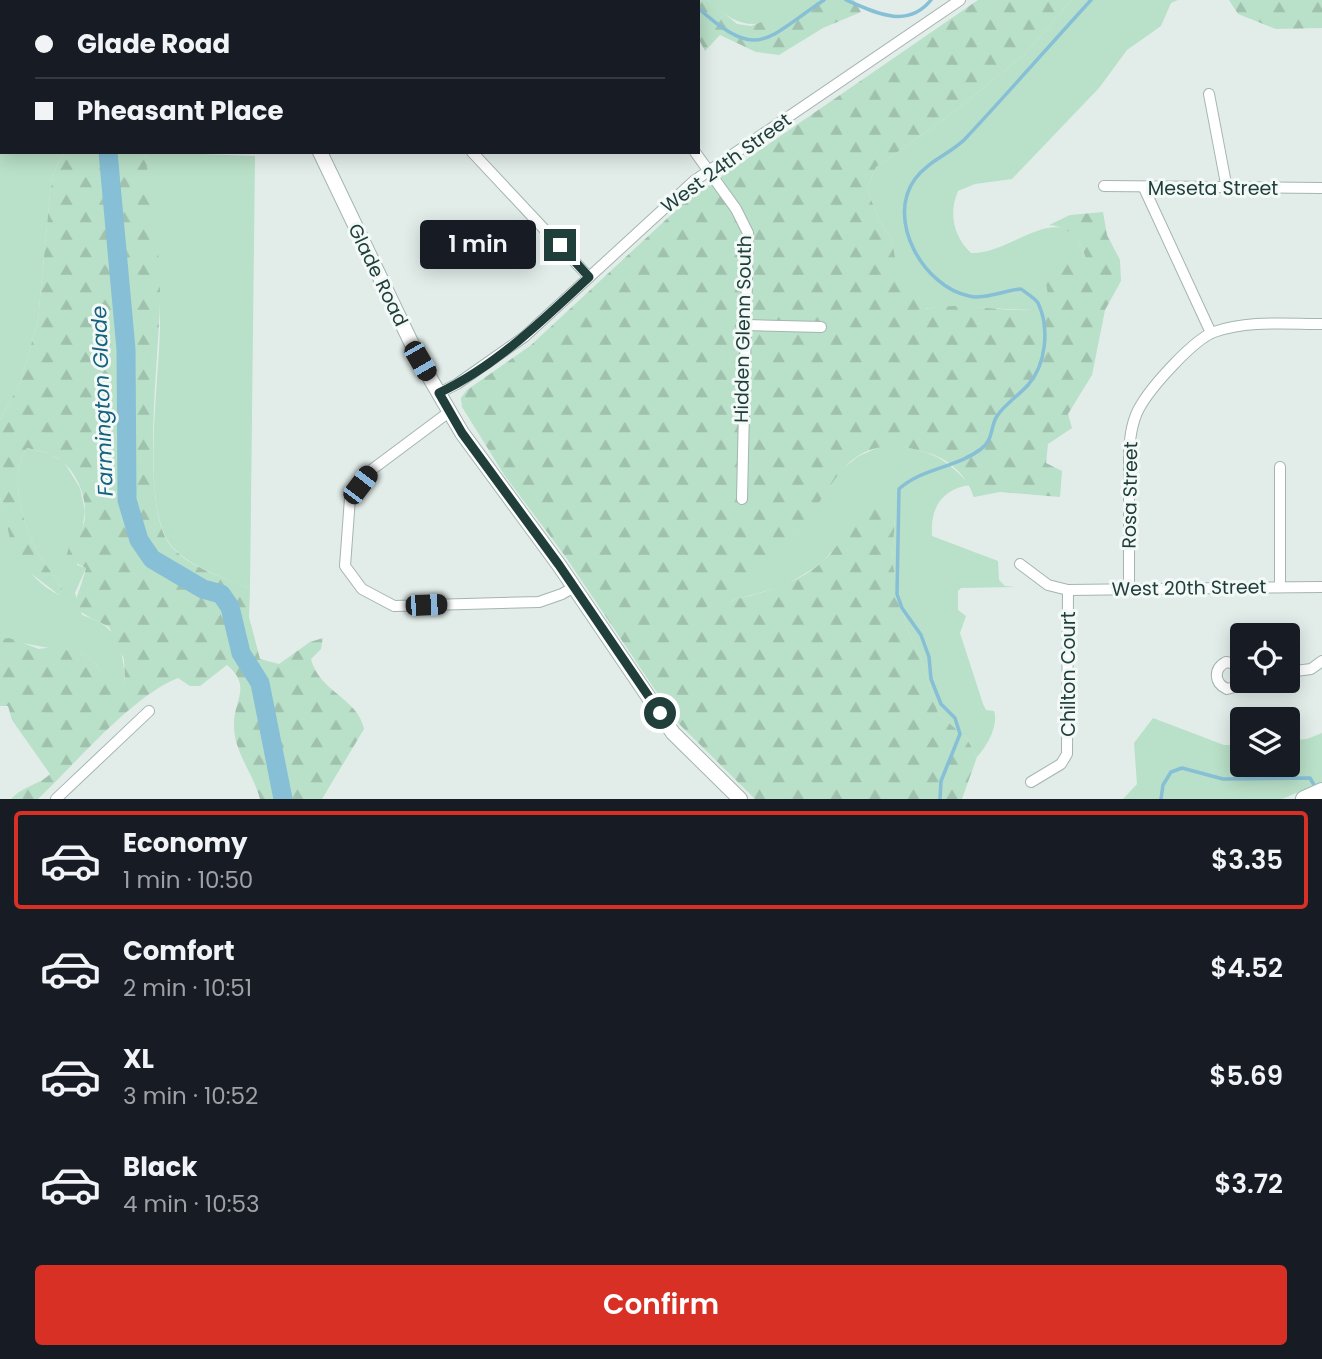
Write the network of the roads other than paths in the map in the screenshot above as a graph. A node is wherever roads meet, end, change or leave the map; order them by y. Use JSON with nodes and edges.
{"nodes":[{"id":1,"x":960,"y":0,"type":"edge"},
{"id":2,"x":1209,"y":94,"type":"dead end"},
{"id":3,"x":321,"y":154,"type":"edge"},
{"id":4,"x":474,"y":154,"type":"edge"},
{"id":5,"x":696,"y":154,"type":"edge"},
{"id":6,"x":708,"y":171,"type":"junction"},
{"id":7,"x":1104,"y":186,"type":"dead end"},
{"id":8,"x":1144,"y":188,"type":"junction"},
{"id":9,"x":1322,"y":188,"type":"edge"},
{"id":10,"x":1227,"y":189,"type":"junction"},
{"id":11,"x":589,"y":277,"type":"junction"},
{"id":12,"x":1322,"y":324,"type":"edge"},
{"id":13,"x":747,"y":325,"type":"junction"},
{"id":14,"x":821,"y":327,"type":"dead end"},
{"id":15,"x":1211,"y":333,"type":"junction"},
{"id":16,"x":439,"y":393,"type":"junction"},
{"id":17,"x":449,"y":412,"type":"junction"},
{"id":18,"x":1280,"y":467,"type":"dead end"},
{"id":19,"x":743,"y":499,"type":"dead end"},
{"id":20,"x":1020,"y":564,"type":"dead end"},
{"id":21,"x":574,"y":587,"type":"junction"},
{"id":22,"x":1280,"y":587,"type":"junction"},
{"id":23,"x":1322,"y":587,"type":"edge"},
{"id":24,"x":1062,"y":589,"type":"junction"},
{"id":25,"x":1129,"y":589,"type":"junction"},
{"id":26,"x":1322,"y":661,"type":"edge"},
{"id":27,"x":1230,"y":663,"type":"edge"},
{"id":28,"x":1300,"y":670,"type":"edge"},
{"id":29,"x":1230,"y":688,"type":"edge"},
{"id":30,"x":149,"y":712,"type":"dead end"},
{"id":31,"x":1031,"y":782,"type":"dead end"},
{"id":32,"x":1322,"y":792,"type":"edge"},
{"id":33,"x":56,"y":799,"type":"edge"},
{"id":34,"x":740,"y":799,"type":"edge"},
{"id":35,"x":1304,"y":799,"type":"edge"}],
"edges":[{"from":1,"to":6,"type":"street","name":"West 24th Street"},
{"from":2,"to":10,"type":"street"},
{"from":3,"to":16,"type":"street","name":"Glade Road"},
{"from":4,"to":11,"type":"street"},
{"from":5,"to":6,"type":"street","name":"Hidden Glenn South"},
{"from":6,"to":11,"type":"street","name":"West 24th Street"},
{"from":6,"to":13,"type":"street","name":"Hidden Glenn South"},
{"from":7,"to":8,"type":"street","name":"Meseta Street"},
{"from":8,"to":10,"type":"street","name":"Meseta Street"},
{"from":8,"to":15,"type":"street"},
{"from":9,"to":10,"type":"street","name":"Meseta Street"},
{"from":11,"to":16,"type":"street","name":"West 24th Street"},
{"from":12,"to":15,"type":"street"},
{"from":13,"to":14,"type":"street"},
{"from":13,"to":19,"type":"street","name":"Hidden Glenn South"},
{"from":15,"to":25,"type":"street","name":"Rosa Street"},
{"from":16,"to":17,"type":"street","name":"Glade Road"},
{"from":17,"to":21,"type":"street","name":"Glade Road"},
{"from":17,"to":21,"type":"street"},
{"from":18,"to":22,"type":"street"},
{"from":20,"to":24,"type":"street"},
{"from":21,"to":34,"type":"street","name":"Glade Road"},
{"from":22,"to":23,"type":"street","name":"West 20th Street"},
{"from":22,"to":25,"type":"street","name":"West 20th Street"},
{"from":24,"to":25,"type":"street","name":"West 20th Street"},
{"from":24,"to":31,"type":"street","name":"Chilton Court"},
{"from":26,"to":28,"type":"street"},
{"from":27,"to":29,"type":"street"},
{"from":30,"to":33,"type":"street"},
{"from":32,"to":35,"type":"main road"}]}
